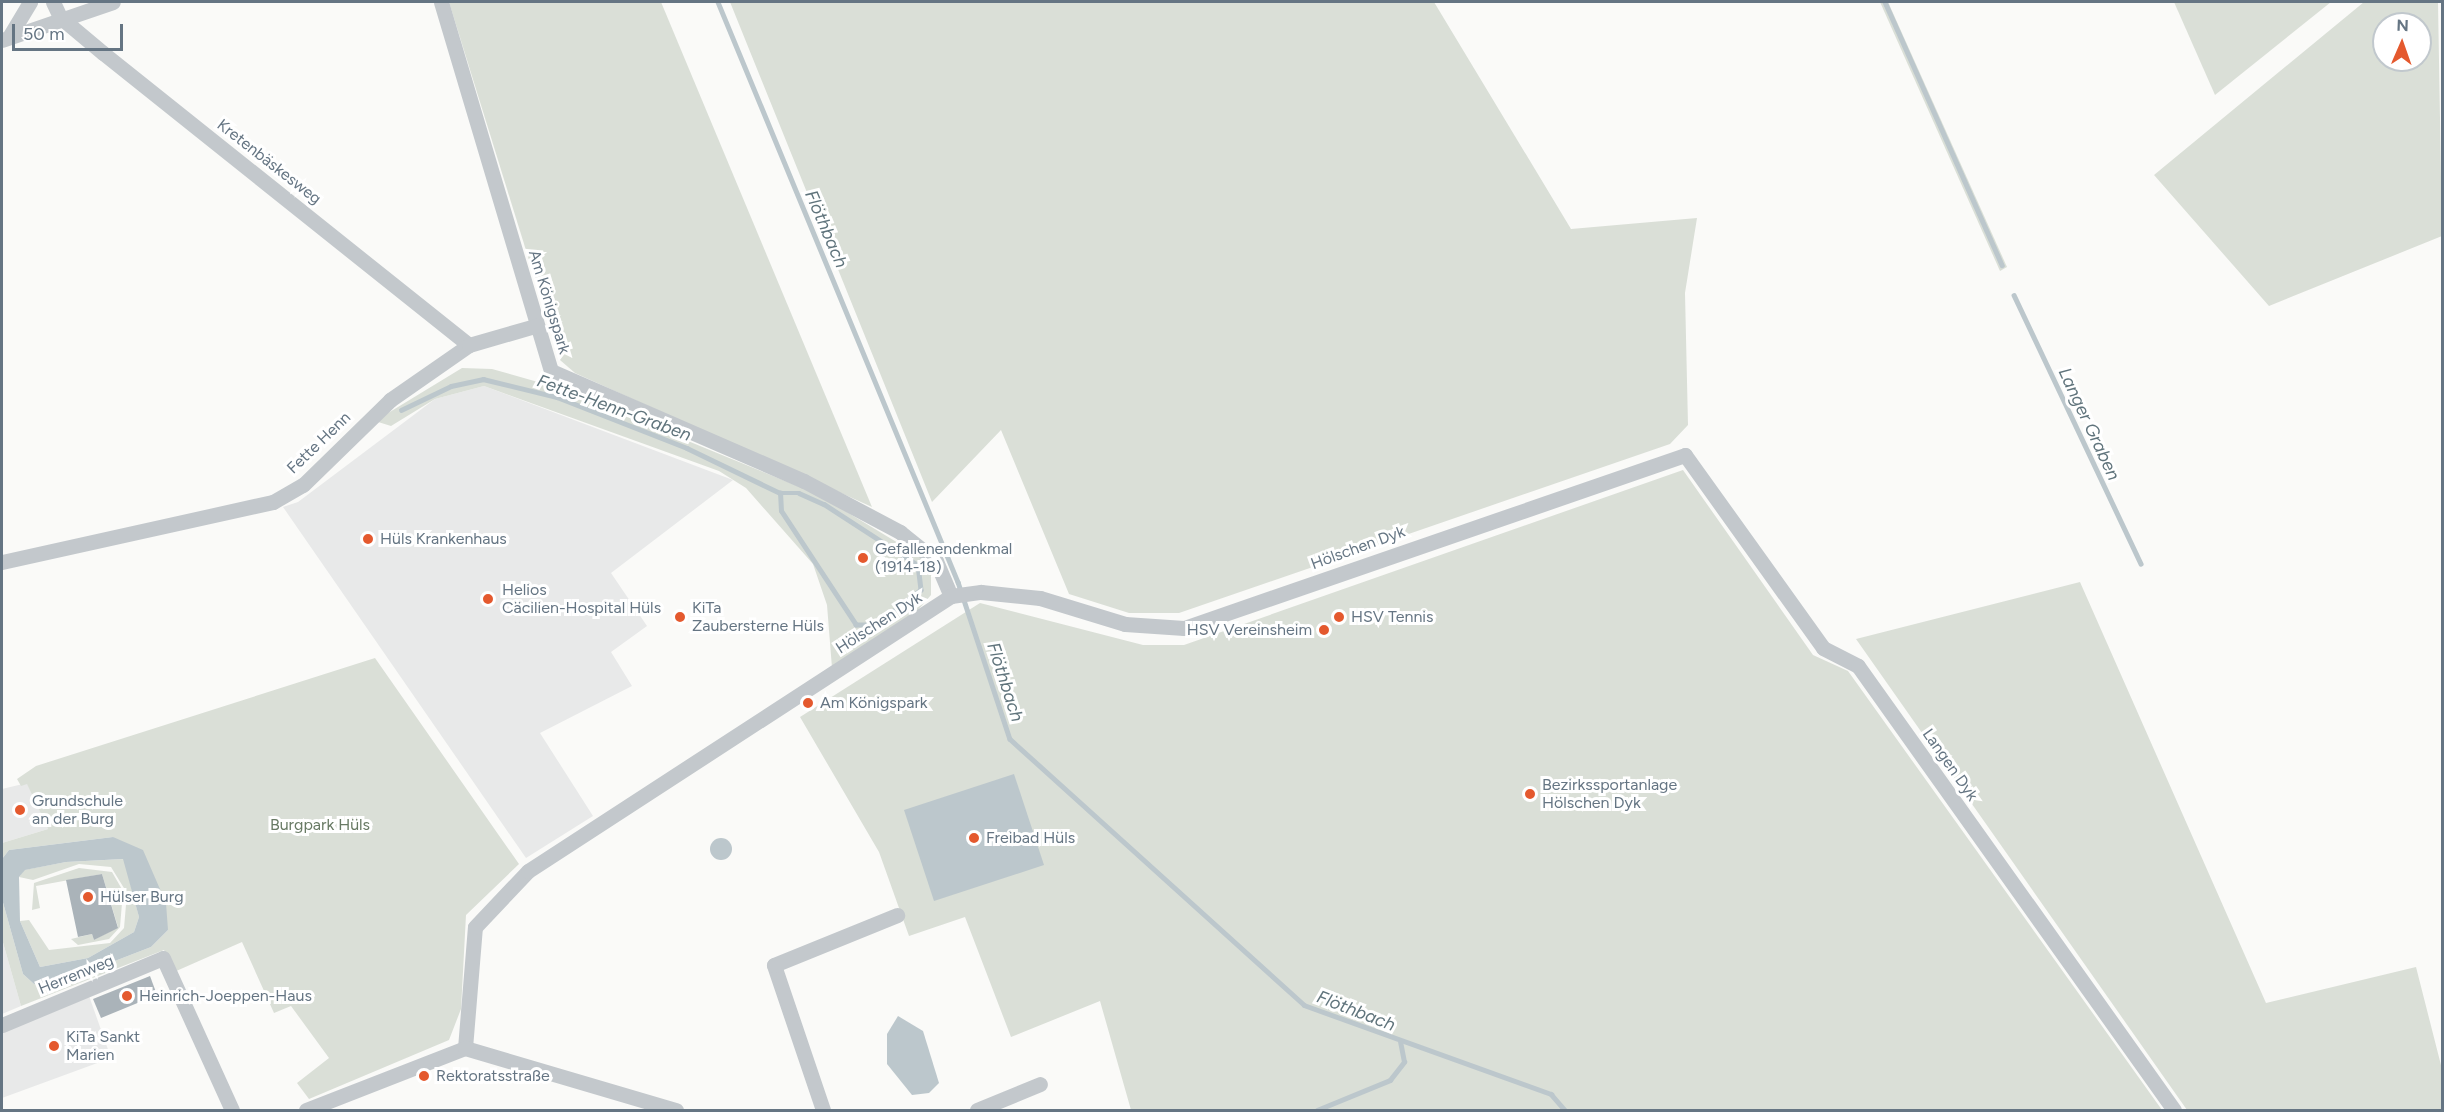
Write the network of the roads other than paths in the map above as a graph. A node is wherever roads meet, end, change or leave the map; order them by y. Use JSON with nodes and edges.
{"nodes":[{"id":1,"x":30,"y":2,"type":"edge"},
{"id":2,"x":53,"y":2,"type":"edge"},
{"id":3,"x":113,"y":2,"type":"edge"},
{"id":4,"x":441,"y":2,"type":"edge"},
{"id":5,"x":60,"y":17,"type":"junction"},
{"id":6,"x":5,"y":38,"type":"edge"},
{"id":7,"x":535,"y":326,"type":"junction"},
{"id":8,"x":469,"y":345,"type":"junction"},
{"id":9,"x":1685,"y":455,"type":"joint"},
{"id":10,"x":2,"y":562,"type":"edge"},
{"id":11,"x":951,"y":596,"type":"junction"},
{"id":12,"x":897,"y":915,"type":"dead end"},
{"id":13,"x":2,"y":1025,"type":"edge"},
{"id":14,"x":465,"y":1048,"type":"junction"},
{"id":15,"x":1040,"y":1084,"type":"dead end"},
{"id":16,"x":232,"y":1110,"type":"edge"},
{"id":17,"x":306,"y":1110,"type":"edge"},
{"id":18,"x":676,"y":1110,"type":"edge"},
{"id":19,"x":823,"y":1110,"type":"edge"},
{"id":20,"x":977,"y":1110,"type":"edge"},
{"id":21,"x":2174,"y":1110,"type":"edge"}],
"edges":[{"from":1,"to":6,"type":"street"},
{"from":2,"to":5,"type":"street","name":"Kretenbäskesweg"},
{"from":3,"to":5,"type":"street"},
{"from":4,"to":7,"type":"street","name":"Am Königspark"},
{"from":5,"to":6,"type":"street"},
{"from":5,"to":8,"type":"street","name":"Kretenbäskesweg"},
{"from":7,"to":8,"type":"street","name":"Fette Henn"},
{"from":7,"to":11,"type":"street","name":"Am Königspark"},
{"from":8,"to":10,"type":"street","name":"Fette Henn"},
{"from":9,"to":11,"type":"street","name":"Hölschen Dyk"},
{"from":9,"to":21,"type":"street","name":"Langen Dyk"},
{"from":11,"to":14,"type":"street","name":"Hölschen Dyk"},
{"from":12,"to":19,"type":"street"},
{"from":13,"to":16,"type":"street","name":"Herrenweg"},
{"from":14,"to":17,"type":"street"},
{"from":14,"to":18,"type":"street"},
{"from":15,"to":20,"type":"street"}]}
